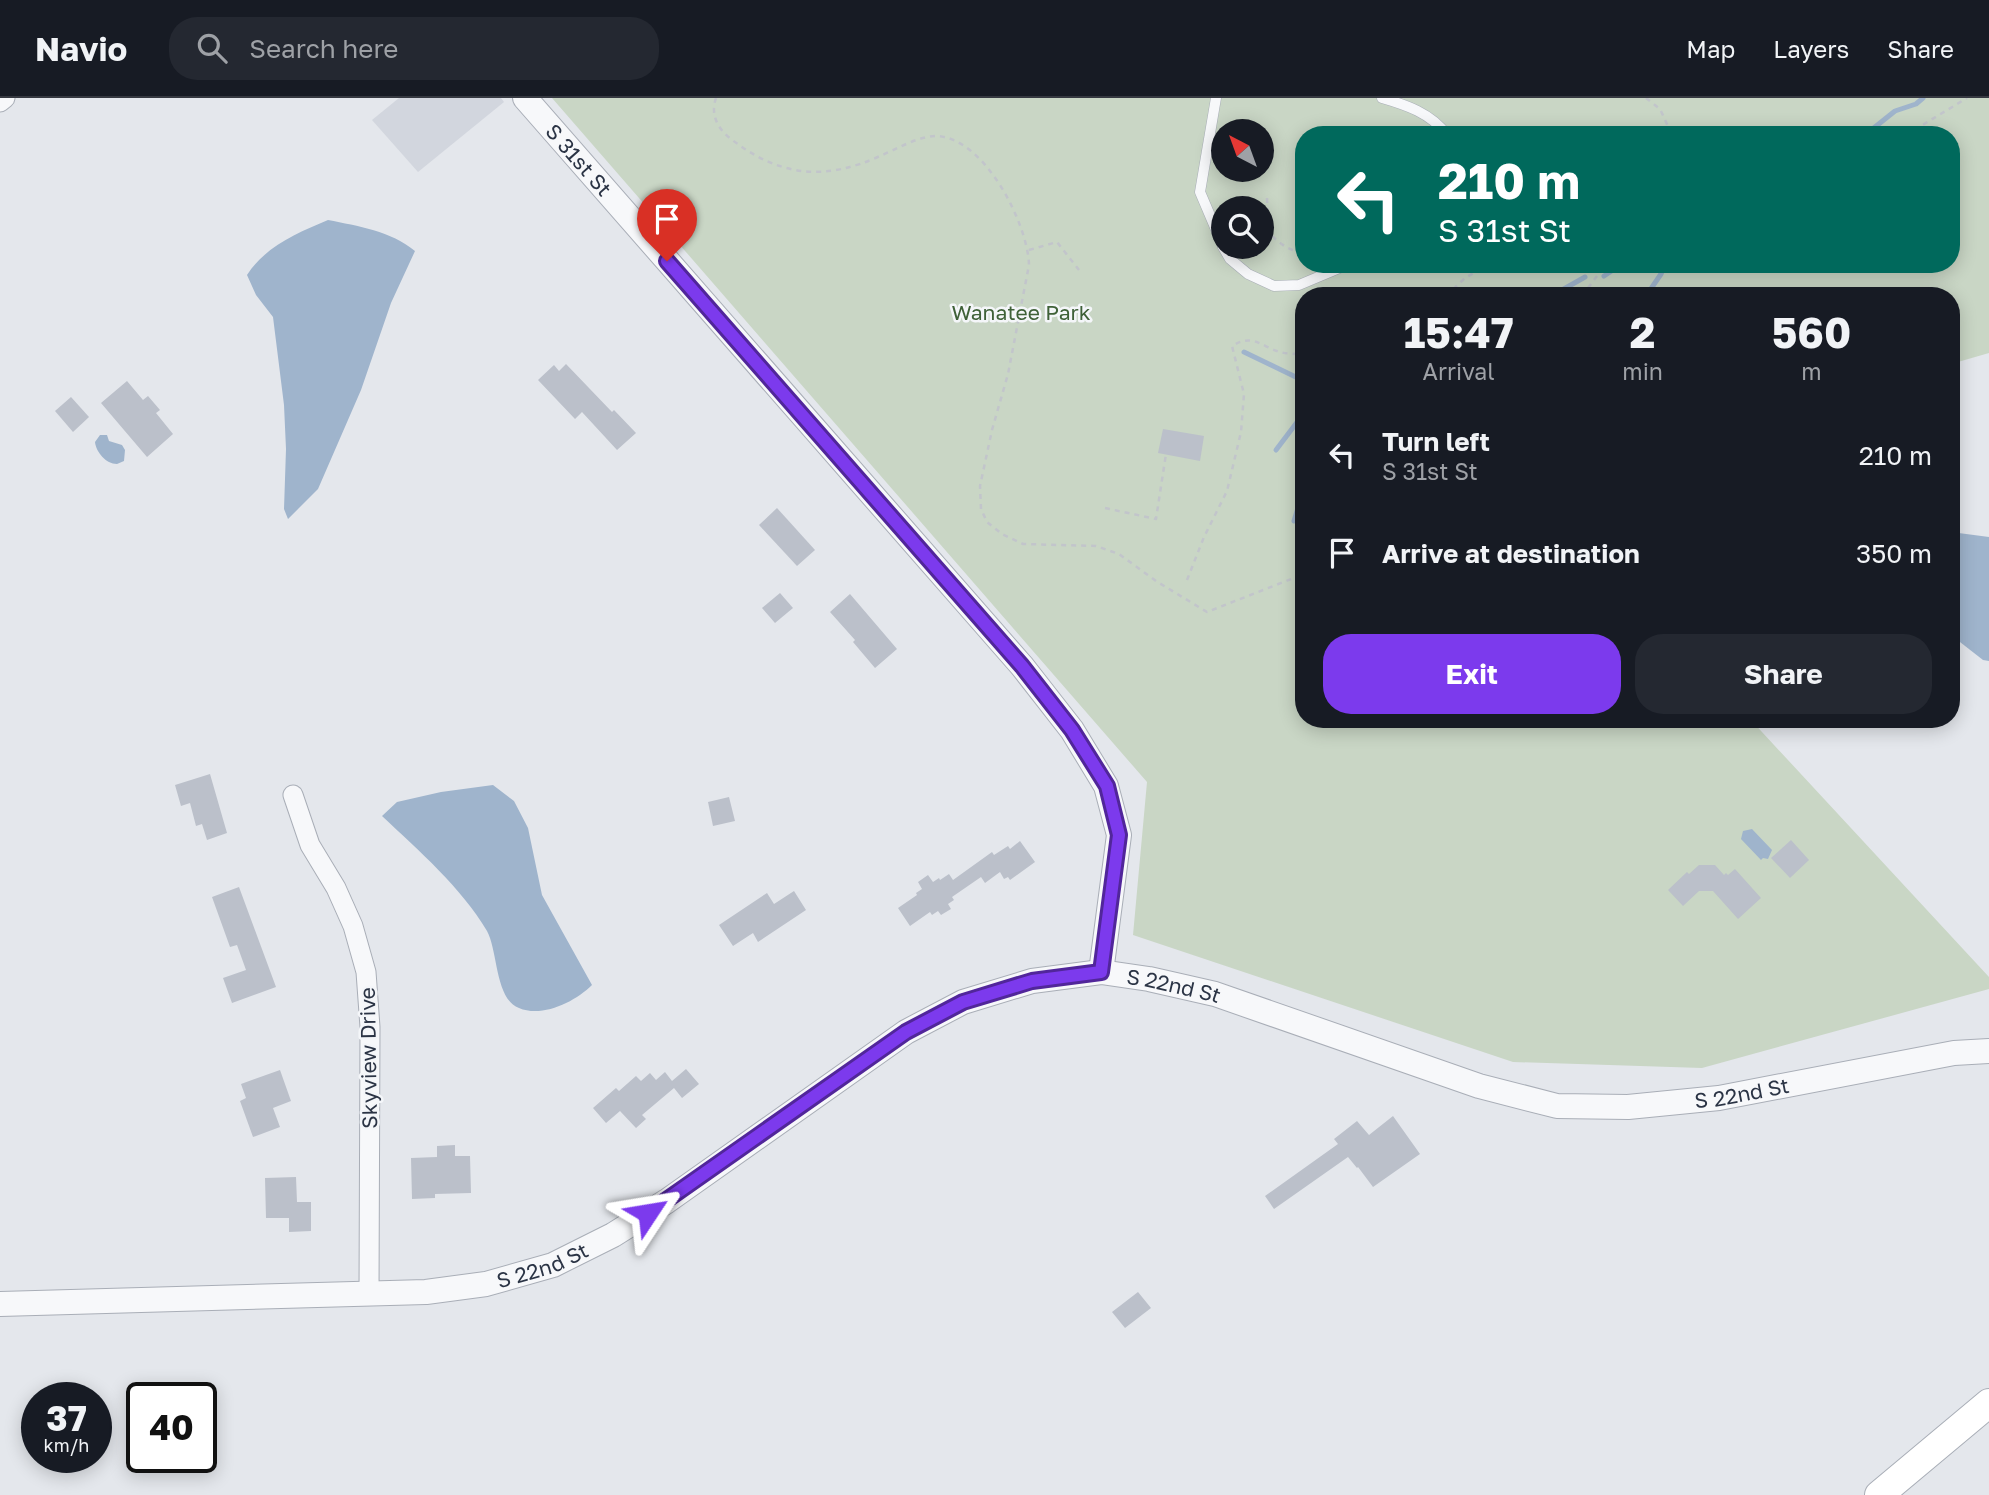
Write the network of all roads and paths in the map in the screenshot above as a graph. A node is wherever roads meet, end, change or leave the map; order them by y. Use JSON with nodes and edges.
{"nodes":[{"id":1,"x":5,"y":98,"type":"edge"},
{"id":2,"x":525,"y":98,"type":"edge"},
{"id":3,"x":716,"y":98,"type":"edge"},
{"id":4,"x":1216,"y":98,"type":"edge"},
{"id":5,"x":1382,"y":98,"type":"edge"},
{"id":6,"x":1646,"y":98,"type":"edge"},
{"id":7,"x":1967,"y":98,"type":"edge"},
{"id":8,"x":0,"y":102,"type":"edge"},
{"id":9,"x":1440,"y":126,"type":"edge"},
{"id":10,"x":1668,"y":126,"type":"edge"},
{"id":11,"x":1921,"y":126,"type":"edge"},
{"id":12,"x":1211,"y":218,"type":"edge"},
{"id":13,"x":1274,"y":238,"type":"edge"},
{"id":14,"x":1029,"y":250,"type":"junction"},
{"id":15,"x":1295,"y":251,"type":"edge"},
{"id":16,"x":1230,"y":259,"type":"edge"},
{"id":17,"x":1079,"y":270,"type":"dead end"},
{"id":18,"x":1328,"y":273,"type":"edge"},
{"id":19,"x":1474,"y":273,"type":"edge"},
{"id":20,"x":1456,"y":287,"type":"edge"},
{"id":21,"x":1295,"y":353,"type":"edge"},
{"id":22,"x":1166,"y":454,"type":"dead end"},
{"id":23,"x":1105,"y":508,"type":"dead end"},
{"id":24,"x":1295,"y":577,"type":"edge"},
{"id":25,"x":1186,"y":580,"type":"dead end"},
{"id":26,"x":293,"y":795,"type":"dead end"},
{"id":27,"x":1101,"y":972,"type":"junction"},
{"id":28,"x":1989,"y":1051,"type":"edge"},
{"id":29,"x":369,"y":1294,"type":"junction"},
{"id":30,"x":0,"y":1304,"type":"edge"},
{"id":31,"x":1989,"y":1403,"type":"edge"},
{"id":32,"x":1879,"y":1495,"type":"edge"}],
"edges":[{"from":1,"to":8,"type":"street"},
{"from":2,"to":27,"type":"street","name":"S 31st St"},
{"from":3,"to":14,"type":"path"},
{"from":4,"to":12,"type":"lane"},
{"from":5,"to":9,"type":"lane"},
{"from":6,"to":10,"type":"path"},
{"from":7,"to":11,"type":"path"},
{"from":13,"to":15,"type":"path"},
{"from":14,"to":17,"type":"path"},
{"from":14,"to":24,"type":"path"},
{"from":16,"to":18,"type":"lane"},
{"from":19,"to":20,"type":"path"},
{"from":21,"to":25,"type":"path"},
{"from":22,"to":23,"type":"path"},
{"from":26,"to":29,"type":"street","name":"Skyview Drive"},
{"from":27,"to":28,"type":"street","name":"S 22nd St"},
{"from":27,"to":29,"type":"street","name":"S 22nd St"},
{"from":29,"to":30,"type":"street","name":"S 22nd St"},
{"from":31,"to":32,"type":"main road"}]}
